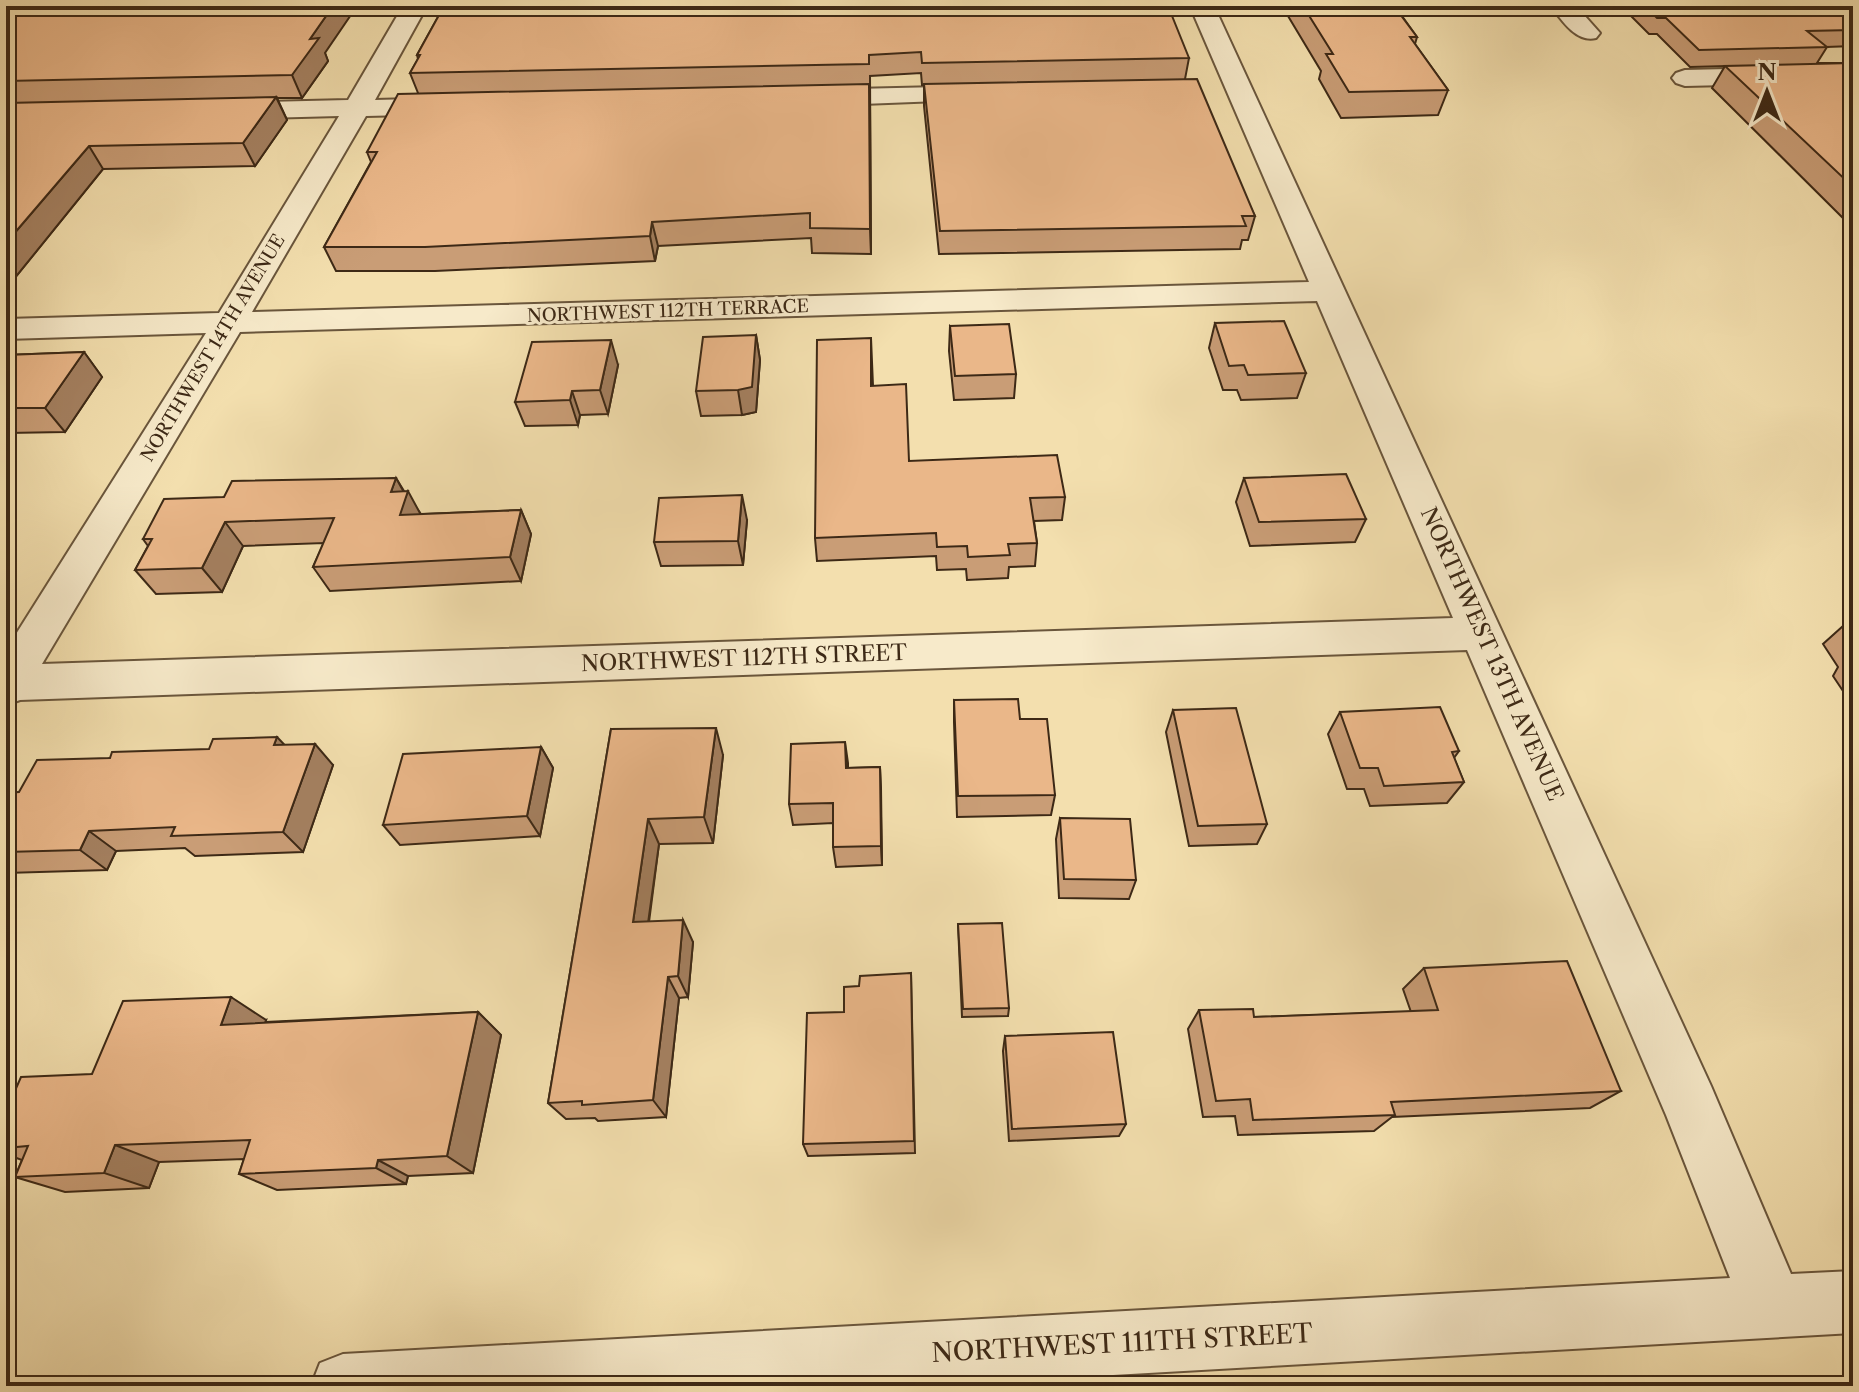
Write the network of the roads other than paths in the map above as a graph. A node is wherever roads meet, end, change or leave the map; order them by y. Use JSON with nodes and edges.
{"nodes":[{"id":1,"x":415,"y":6,"type":"edge"},
{"id":2,"x":1202,"y":6,"type":"edge"},
{"id":3,"x":1563,"y":6,"type":"edge"},
{"id":4,"x":1588,"y":33,"type":"dead end"},
{"id":5,"x":1853,"y":74,"type":"edge"},
{"id":6,"x":1685,"y":78,"type":"dead end"},
{"id":7,"x":1004,"y":94,"type":"edge"},
{"id":8,"x":783,"y":99,"type":"edge"},
{"id":9,"x":468,"y":105,"type":"edge"},
{"id":10,"x":358,"y":108,"type":"junction"},
{"id":11,"x":205,"y":111,"type":"edge"},
{"id":12,"x":1331,"y":291,"type":"junction"},
{"id":13,"x":229,"y":323,"type":"junction"},
{"id":14,"x":6,"y":329,"type":"edge"},
{"id":15,"x":1482,"y":633,"type":"junction"},
{"id":16,"x":7,"y":685,"type":"edge"},
{"id":17,"x":1853,"y":1302,"type":"edge"},
{"id":18,"x":1773,"y":1306,"type":"junction"},
{"id":19,"x":343,"y":1386,"type":"edge"}],
"edges":[{"from":1,"to":10,"type":"street","name":"NORTHWEST 14TH AVENUE"},
{"from":2,"to":12,"type":"street","name":"NORTHWEST 13TH AVENUE"},
{"from":3,"to":4,"type":"street"},
{"from":5,"to":6,"type":"street"},
{"from":7,"to":8,"type":"street"},
{"from":9,"to":10,"type":"street"},
{"from":10,"to":11,"type":"street"},
{"from":10,"to":13,"type":"street","name":"NORTHWEST 14TH AVENUE"},
{"from":12,"to":13,"type":"street","name":"NORTHWEST 112TH TERRACE"},
{"from":12,"to":15,"type":"street","name":"NORTHWEST 13TH AVENUE"},
{"from":13,"to":14,"type":"street","name":"NORTHWEST 112TH TERRACE"},
{"from":13,"to":16,"type":"street","name":"NORTHWEST 14TH AVENUE"},
{"from":15,"to":16,"type":"street","name":"NORTHWEST 112TH STREET"},
{"from":15,"to":18,"type":"street","name":"NORTHWEST 13TH AVENUE"},
{"from":17,"to":18,"type":"street","name":"NORTHWEST 111TH STREET"},
{"from":18,"to":19,"type":"street","name":"NORTHWEST 111TH STREET"}]}
